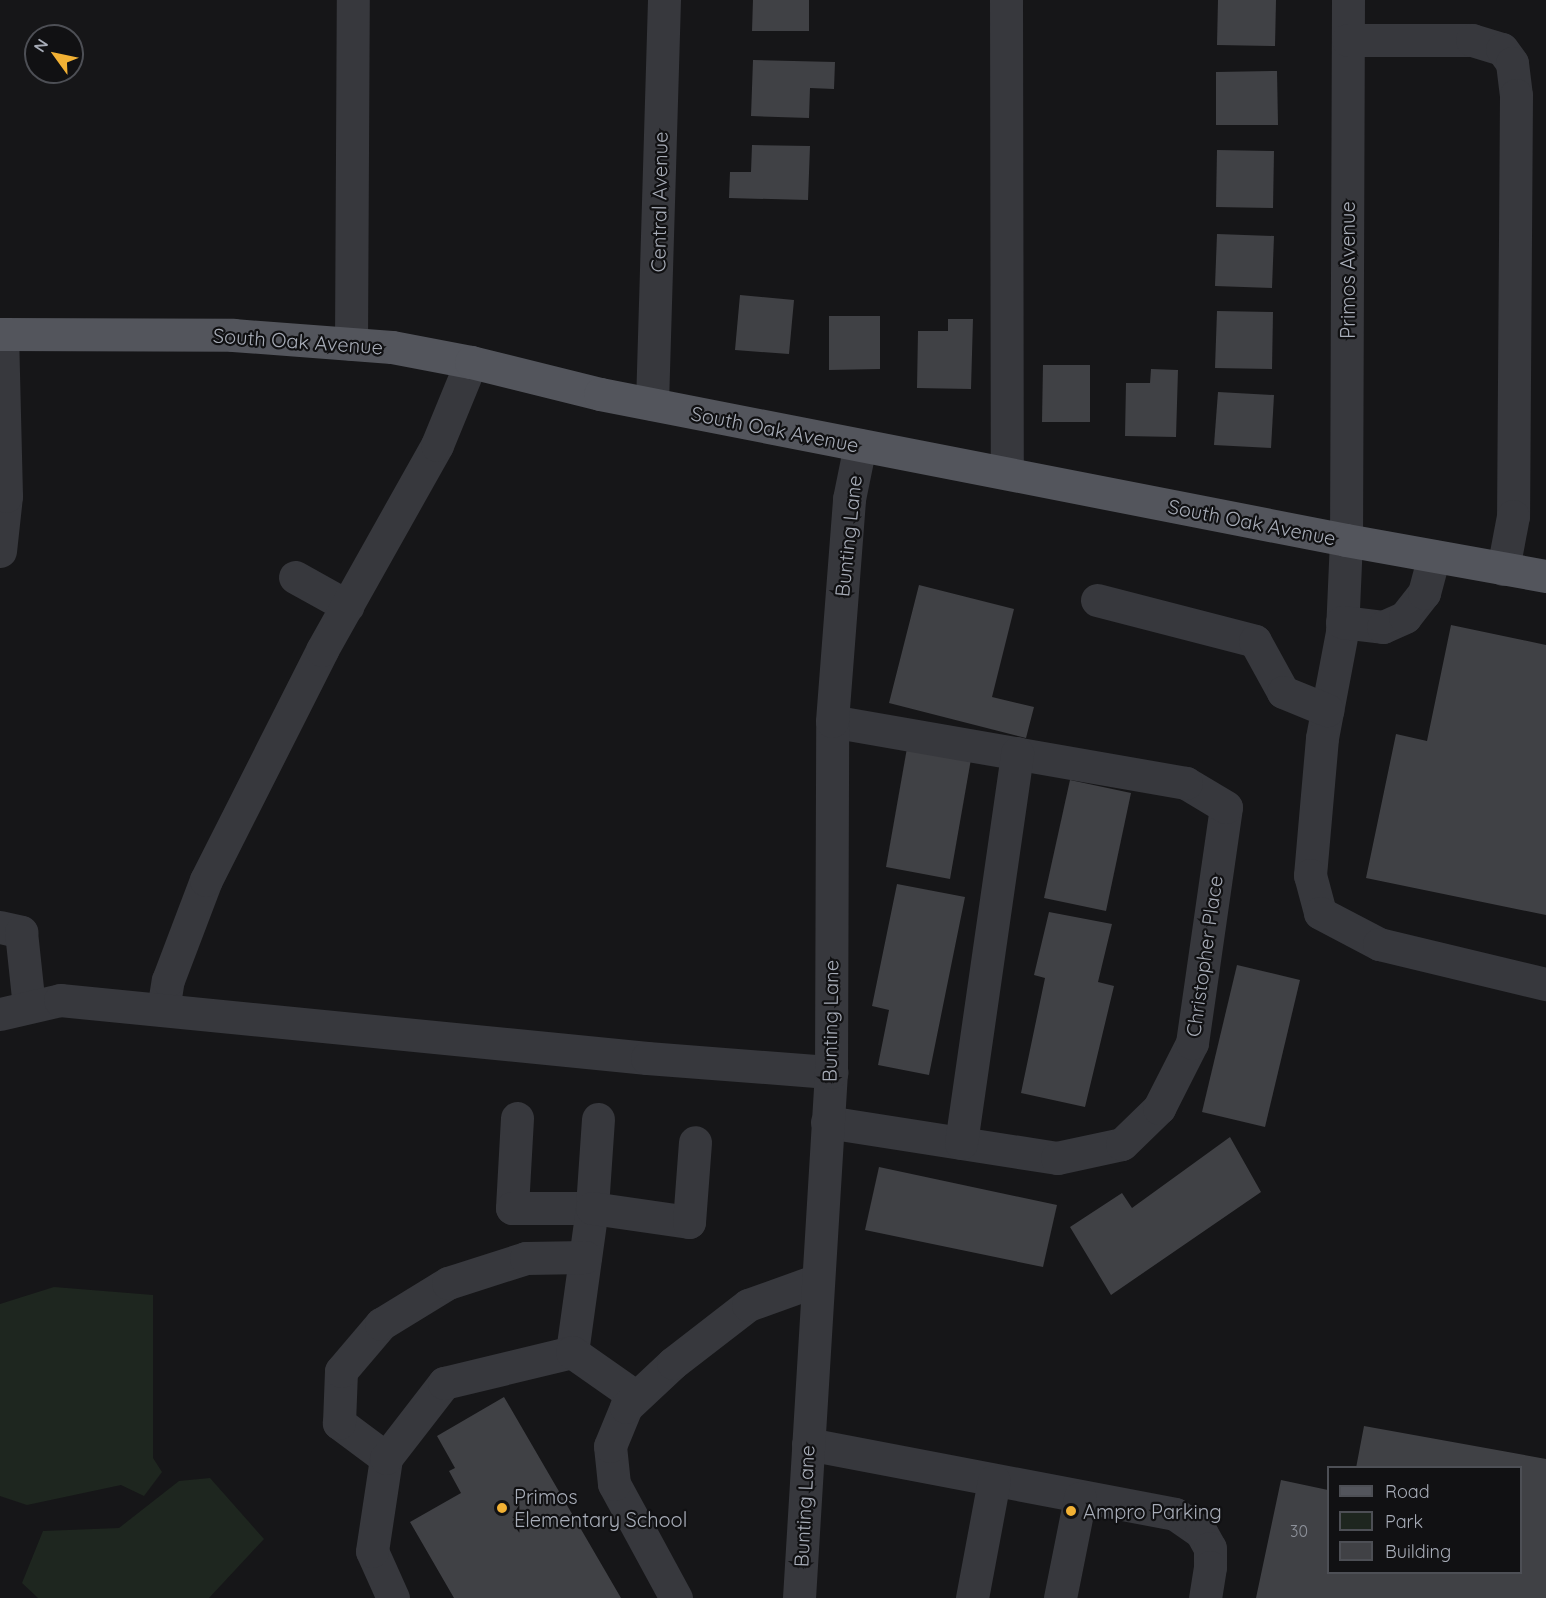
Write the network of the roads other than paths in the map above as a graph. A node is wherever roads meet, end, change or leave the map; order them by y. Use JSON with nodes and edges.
{"nodes":[{"id":1,"x":353,"y":0,"type":"edge"},
{"id":2,"x":664,"y":0,"type":"edge"},
{"id":3,"x":1006,"y":0,"type":"edge"},
{"id":4,"x":1348,"y":0,"type":"edge"},
{"id":5,"x":1348,"y":40,"type":"junction"},
{"id":6,"x":1,"y":334,"type":"edge"},
{"id":7,"x":351,"y":344,"type":"junction"},
{"id":8,"x":471,"y":362,"type":"junction"},
{"id":9,"x":652,"y":404,"type":"junction"},
{"id":10,"x":860,"y":445,"type":"junction"},
{"id":11,"x":1008,"y":473,"type":"junction"},
{"id":12,"x":1346,"y":540,"type":"junction"},
{"id":13,"x":0,"y":551,"type":"edge"},
{"id":14,"x":1434,"y":556,"type":"junction"},
{"id":15,"x":1503,"y":569,"type":"junction"},
{"id":16,"x":1546,"y":576,"type":"edge"},
{"id":17,"x":295,"y":577,"type":"dead end"},
{"id":18,"x":1097,"y":600,"type":"dead end"},
{"id":19,"x":347,"y":606,"type":"junction"},
{"id":20,"x":1342,"y":622,"type":"junction"},
{"id":21,"x":1327,"y":710,"type":"junction"},
{"id":22,"x":832,"y":721,"type":"junction"},
{"id":23,"x":1017,"y":753,"type":"junction"},
{"id":24,"x":0,"y":927,"type":"edge"},
{"id":25,"x":1546,"y":984,"type":"edge"},
{"id":26,"x":15,"y":1010,"type":"edge"},
{"id":27,"x":163,"y":1010,"type":"junction"},
{"id":28,"x":831,"y":1072,"type":"junction"},
{"id":29,"x":517,"y":1118,"type":"dead end"},
{"id":30,"x":598,"y":1119,"type":"dead end"},
{"id":31,"x":827,"y":1122,"type":"junction"},
{"id":32,"x":695,"y":1142,"type":"dead end"},
{"id":33,"x":962,"y":1143,"type":"junction"},
{"id":34,"x":592,"y":1209,"type":"junction"},
{"id":35,"x":585,"y":1257,"type":"junction"},
{"id":36,"x":818,"y":1280,"type":"junction"},
{"id":37,"x":572,"y":1352,"type":"junction"},
{"id":38,"x":636,"y":1397,"type":"junction"},
{"id":39,"x":808,"y":1444,"type":"junction"},
{"id":40,"x":386,"y":1458,"type":"junction"},
{"id":41,"x":994,"y":1481,"type":"junction"},
{"id":42,"x":1080,"y":1498,"type":"junction"},
{"id":43,"x":393,"y":1598,"type":"edge"},
{"id":44,"x":676,"y":1598,"type":"edge"},
{"id":45,"x":799,"y":1598,"type":"edge"},
{"id":46,"x":972,"y":1598,"type":"edge"},
{"id":47,"x":1060,"y":1598,"type":"edge"},
{"id":48,"x":1205,"y":1598,"type":"edge"}],
"edges":[{"from":1,"to":7,"type":"street"},
{"from":2,"to":9,"type":"street","name":"Central Avenue"},
{"from":3,"to":11,"type":"street"},
{"from":4,"to":5,"type":"street","name":"Primos Avenue"},
{"from":5,"to":12,"type":"street","name":"Primos Avenue"},
{"from":5,"to":15,"type":"street"},
{"from":6,"to":7,"type":"main road","name":"South Oak Avenue"},
{"from":6,"to":13,"type":"street"},
{"from":7,"to":8,"type":"main road","name":"South Oak Avenue"},
{"from":8,"to":9,"type":"main road","name":"South Oak Avenue"},
{"from":8,"to":19,"type":"street"},
{"from":9,"to":10,"type":"main road","name":"South Oak Avenue"},
{"from":10,"to":11,"type":"main road","name":"South Oak Avenue"},
{"from":10,"to":22,"type":"street","name":"Bunting Lane"},
{"from":11,"to":12,"type":"main road","name":"South Oak Avenue"},
{"from":12,"to":14,"type":"main road","name":"South Oak Avenue"},
{"from":12,"to":20,"type":"street","name":"Primos Avenue"},
{"from":14,"to":15,"type":"main road","name":"South Oak Avenue"},
{"from":14,"to":20,"type":"street"},
{"from":15,"to":16,"type":"main road","name":"South Oak Avenue"},
{"from":17,"to":19,"type":"street"},
{"from":18,"to":21,"type":"street"},
{"from":19,"to":27,"type":"street"},
{"from":20,"to":21,"type":"street","name":"Primos Avenue"},
{"from":21,"to":25,"type":"street","name":"Primos Avenue"},
{"from":22,"to":23,"type":"street"},
{"from":22,"to":28,"type":"street","name":"Bunting Lane"},
{"from":23,"to":33,"type":"street"},
{"from":23,"to":33,"type":"street","name":"Christopher Place"},
{"from":24,"to":26,"type":"street"},
{"from":26,"to":27,"type":"street"},
{"from":27,"to":28,"type":"street"},
{"from":28,"to":31,"type":"street","name":"Bunting Lane"},
{"from":29,"to":34,"type":"street"},
{"from":30,"to":34,"type":"street"},
{"from":31,"to":33,"type":"street","name":"Christopher Place"},
{"from":31,"to":36,"type":"street","name":"Bunting Lane"},
{"from":32,"to":34,"type":"street"},
{"from":34,"to":35,"type":"street"},
{"from":35,"to":37,"type":"street"},
{"from":35,"to":40,"type":"street"},
{"from":36,"to":38,"type":"street"},
{"from":36,"to":39,"type":"street","name":"Bunting Lane"},
{"from":37,"to":38,"type":"street"},
{"from":37,"to":40,"type":"street"},
{"from":38,"to":44,"type":"street"},
{"from":39,"to":41,"type":"street"},
{"from":39,"to":45,"type":"street","name":"Bunting Lane"},
{"from":40,"to":43,"type":"street"},
{"from":41,"to":42,"type":"street"},
{"from":41,"to":46,"type":"street"},
{"from":42,"to":47,"type":"street"},
{"from":42,"to":48,"type":"street"}]}
